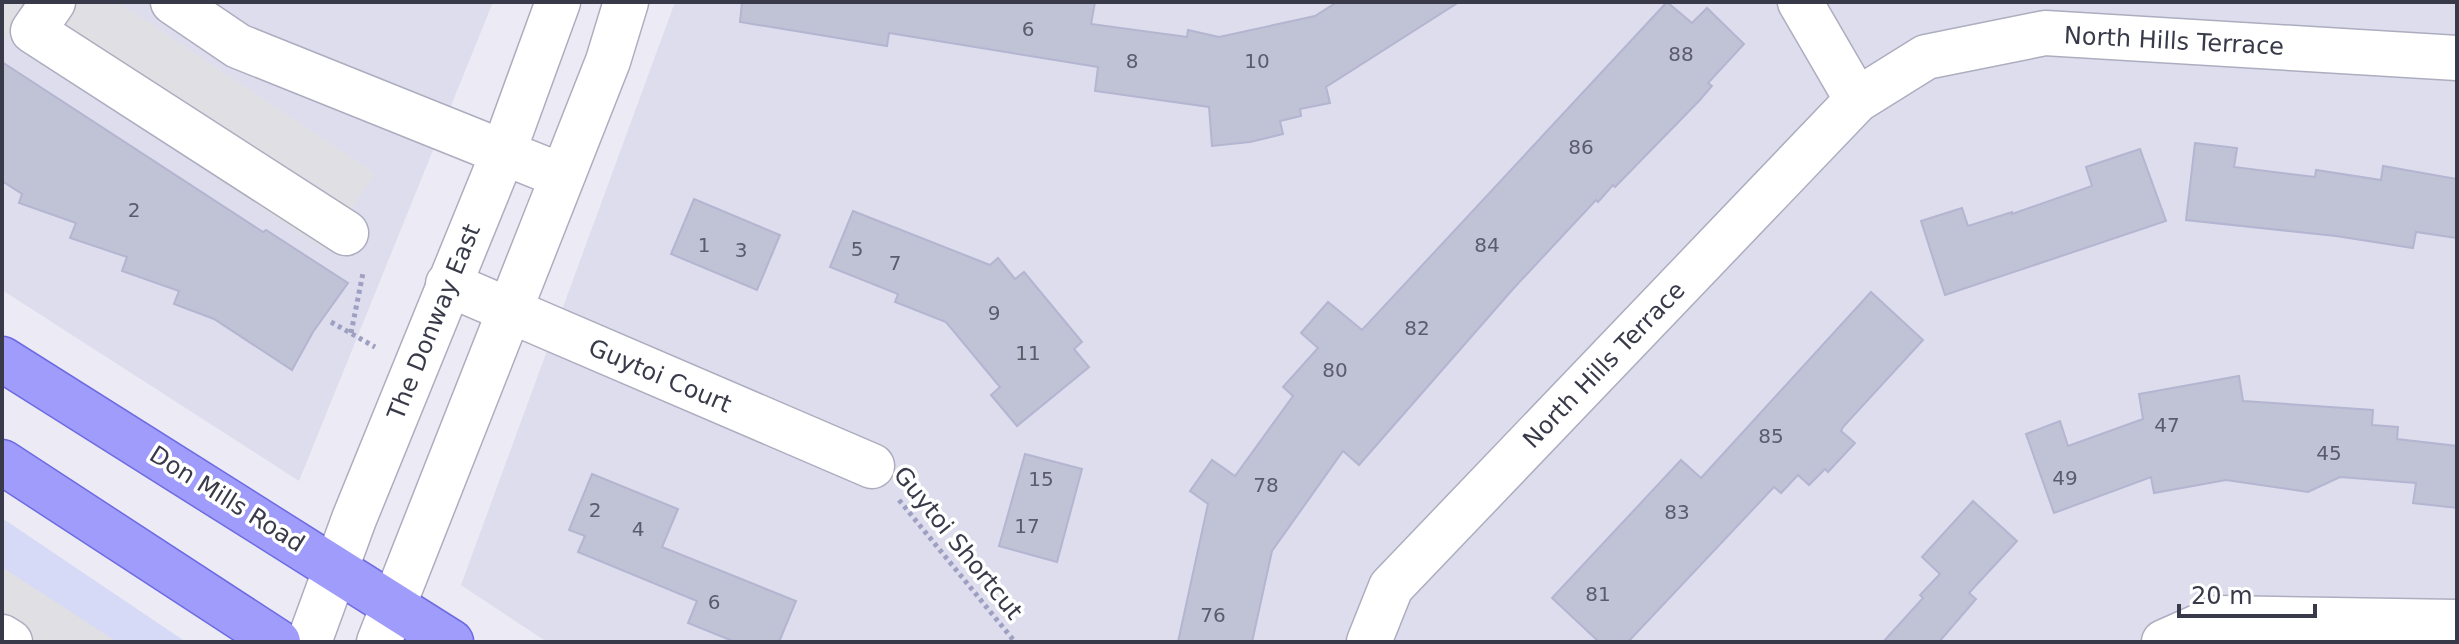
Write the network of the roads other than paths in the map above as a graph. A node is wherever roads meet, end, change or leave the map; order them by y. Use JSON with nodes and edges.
{"nodes":[{"id":1,"x":53,"y":2,"type":"edge"},
{"id":2,"x":173,"y":2,"type":"edge"},
{"id":3,"x":558,"y":2,"type":"edge"},
{"id":4,"x":626,"y":2,"type":"edge"},
{"id":5,"x":1800,"y":2,"type":"edge"},
{"id":6,"x":2457,"y":58,"type":"edge"},
{"id":7,"x":1857,"y":100,"type":"junction"},
{"id":8,"x":503,"y":153,"type":"junction"},
{"id":9,"x":562,"y":176,"type":"junction"},
{"id":10,"x":355,"y":250,"type":"road end"},
{"id":11,"x":448,"y":284,"type":"junction"},
{"id":12,"x":509,"y":310,"type":"junction"},
{"id":13,"x":2,"y":359,"type":"edge"},
{"id":14,"x":2,"y":462,"type":"edge"},
{"id":15,"x":872,"y":466,"type":"road end"},
{"id":16,"x":337,"y":567,"type":"junction"},
{"id":17,"x":2457,"y":622,"type":"edge"},
{"id":18,"x":386,"y":623,"type":"edge"},
{"id":19,"x":2,"y":637,"type":"edge"},
{"id":20,"x":10,"y":642,"type":"edge"},
{"id":21,"x":278,"y":642,"type":"edge"},
{"id":22,"x":309,"y":642,"type":"edge"},
{"id":23,"x":451,"y":642,"type":"edge"},
{"id":24,"x":1369,"y":642,"type":"edge"},
{"id":25,"x":2164,"y":642,"type":"edge"}],
"edges":[{"from":1,"to":10,"type":"street"},
{"from":2,"to":8,"type":"street"},
{"from":3,"to":8,"type":"street","name":"The Donway East"},
{"from":4,"to":9,"type":"street"},
{"from":5,"to":7,"type":"street"},
{"from":6,"to":7,"type":"street","name":"North Hills Terrace"},
{"from":7,"to":24,"type":"street","name":"North Hills Terrace"},
{"from":8,"to":9,"type":"street"},
{"from":8,"to":11,"type":"street","name":"The Donway East"},
{"from":9,"to":12,"type":"street"},
{"from":11,"to":12,"type":"street","name":"Guytoi Court"},
{"from":11,"to":16,"type":"street","name":"The Donway East"},
{"from":12,"to":15,"type":"street","name":"Guytoi Court"},
{"from":12,"to":18,"type":"street"},
{"from":13,"to":16,"type":"main road","name":"Don Mills Road"},
{"from":14,"to":21,"type":"main road"},
{"from":16,"to":18,"type":"main road","name":"Don Mills Road"},
{"from":16,"to":22,"type":"street","name":"The Donway East"},
{"from":17,"to":25,"type":"street"},
{"from":18,"to":23,"type":"main road","name":"Don Mills Road"},
{"from":19,"to":20,"type":"street"}]}
